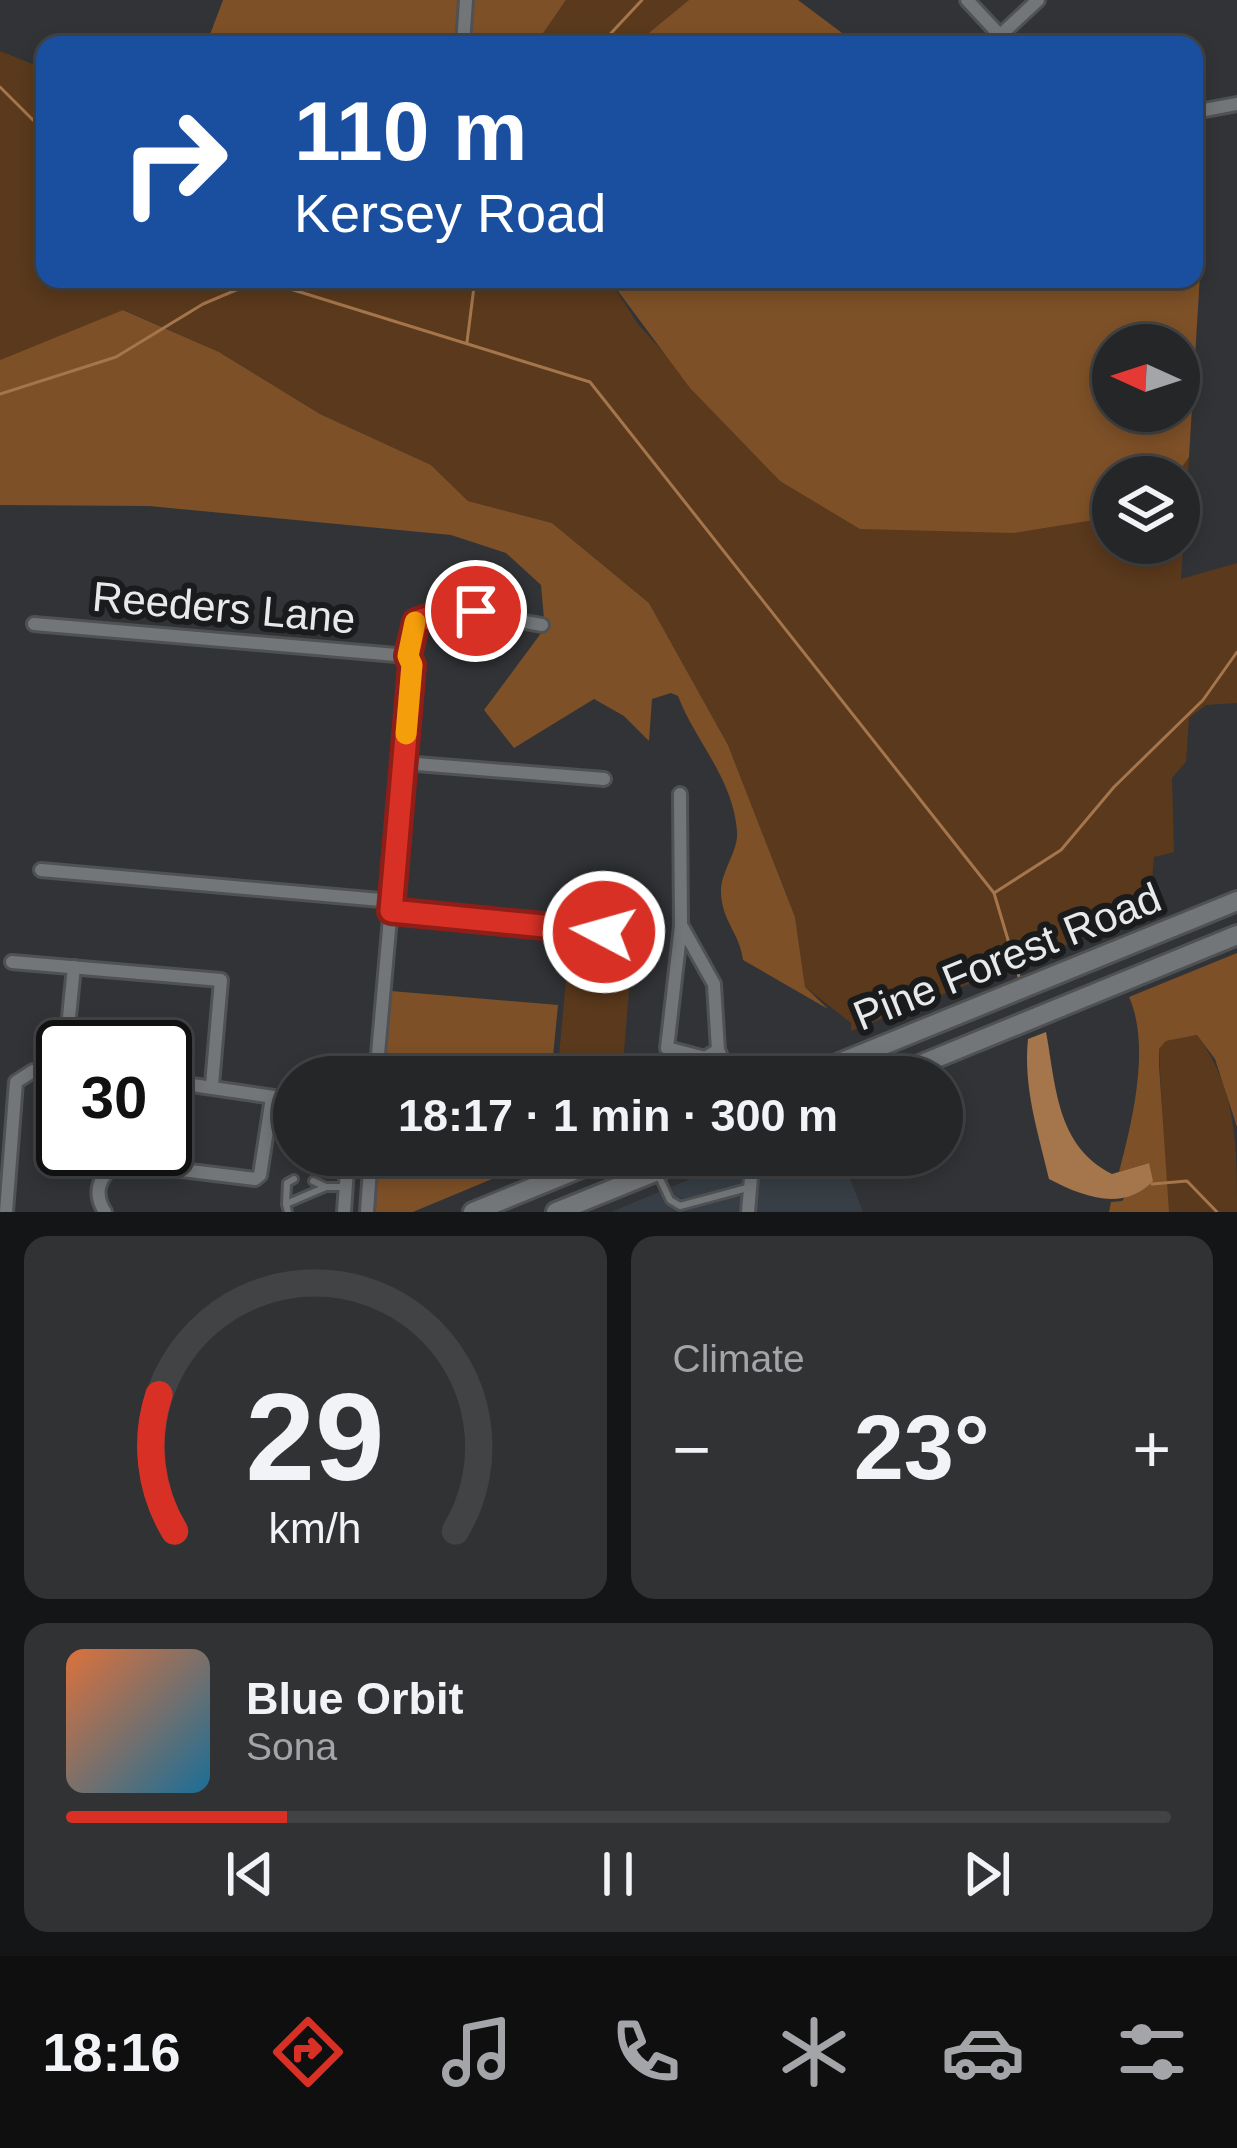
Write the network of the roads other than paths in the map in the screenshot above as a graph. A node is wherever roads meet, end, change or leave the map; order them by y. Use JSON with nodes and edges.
{"nodes":[{"id":1,"x":466,"y":0,"type":"edge"},
{"id":2,"x":967,"y":0,"type":"edge"},
{"id":3,"x":1038,"y":0,"type":"edge"},
{"id":4,"x":464,"y":36,"type":"edge"},
{"id":5,"x":995,"y":36,"type":"edge"},
{"id":6,"x":1005,"y":36,"type":"edge"},
{"id":7,"x":1237,"y":104,"type":"edge"},
{"id":8,"x":1203,"y":110,"type":"edge"},
{"id":9,"x":34,"y":624,"type":"dead end"},
{"id":10,"x":542,"y":625,"type":"dead end"},
{"id":11,"x":408,"y":656,"type":"junction"},
{"id":12,"x":404,"y":763,"type":"junction"},
{"id":13,"x":604,"y":779,"type":"dead end"},
{"id":14,"x":680,"y":794,"type":"dead end"},
{"id":15,"x":40,"y":870,"type":"dead end"},
{"id":16,"x":1237,"y":902,"type":"edge"},
{"id":17,"x":392,"y":906,"type":"junction"},
{"id":18,"x":681,"y":925,"type":"junction"},
{"id":19,"x":604,"y":932,"type":"dead end"},
{"id":20,"x":1237,"y":935,"type":"edge"},
{"id":21,"x":12,"y":962,"type":"dead end"},
{"id":22,"x":74,"y":968,"type":"junction"},
{"id":23,"x":69,"y":1020,"type":"edge"},
{"id":24,"x":718,"y":1050,"type":"junction"},
{"id":25,"x":378,"y":1056,"type":"edge"},
{"id":26,"x":721,"y":1056,"type":"edge"},
{"id":27,"x":856,"y":1056,"type":"edge"},
{"id":28,"x":942,"y":1056,"type":"edge"},
{"id":29,"x":36,"y":1071,"type":"edge"},
{"id":30,"x":192,"y":1083,"type":"edge"},
{"id":31,"x":212,"y":1085,"type":"junction"},
{"id":32,"x":272,"y":1098,"type":"joint"},
{"id":33,"x":347,"y":1176,"type":"edge"},
{"id":34,"x":369,"y":1176,"type":"edge"},
{"id":35,"x":561,"y":1176,"type":"edge"},
{"id":36,"x":645,"y":1176,"type":"edge"},
{"id":37,"x":659,"y":1176,"type":"edge"},
{"id":38,"x":751,"y":1176,"type":"edge"},
{"id":39,"x":294,"y":1179,"type":"dead end"},
{"id":40,"x":314,"y":1181,"type":"dead end"},
{"id":41,"x":326,"y":1186,"type":"junction"},
{"id":42,"x":751,"y":1187,"type":"junction"},
{"id":43,"x":346,"y":1188,"type":"junction"},
{"id":44,"x":287,"y":1208,"type":"edge"},
{"id":45,"x":7,"y":1210,"type":"edge"},
{"id":46,"x":565,"y":1210,"type":"edge"},
{"id":47,"x":104,"y":1212,"type":"edge"},
{"id":48,"x":344,"y":1212,"type":"edge"},
{"id":49,"x":367,"y":1212,"type":"edge"},
{"id":50,"x":473,"y":1212,"type":"edge"},
{"id":51,"x":748,"y":1212,"type":"edge"}],
"edges":[{"from":1,"to":4,"type":"street"},
{"from":2,"to":5,"type":"street"},
{"from":3,"to":6,"type":"street"},
{"from":7,"to":8,"type":"street"},
{"from":9,"to":11,"type":"street","name":"Reeders Lane"},
{"from":10,"to":11,"type":"street"},
{"from":11,"to":12,"type":"street"},
{"from":12,"to":13,"type":"street"},
{"from":12,"to":17,"type":"street"},
{"from":14,"to":18,"type":"street"},
{"from":15,"to":17,"type":"street"},
{"from":16,"to":27,"type":"main road","name":"Pine Forest Road"},
{"from":17,"to":19,"type":"street"},
{"from":17,"to":25,"type":"street"},
{"from":18,"to":24,"type":"street"},
{"from":18,"to":24,"type":"street"},
{"from":20,"to":28,"type":"main road","name":"Pine Forest Road"},
{"from":21,"to":22,"type":"street"},
{"from":22,"to":23,"type":"street"},
{"from":22,"to":31,"type":"street"},
{"from":24,"to":26,"type":"street"},
{"from":29,"to":45,"type":"street"},
{"from":30,"to":31,"type":"street"},
{"from":31,"to":32,"type":"street"},
{"from":32,"to":47,"type":"street"},
{"from":33,"to":43,"type":"street"},
{"from":34,"to":49,"type":"street"},
{"from":35,"to":50,"type":"main road"},
{"from":36,"to":46,"type":"main road"},
{"from":37,"to":42,"type":"lane"},
{"from":38,"to":42,"type":"street"},
{"from":39,"to":44,"type":"lane"},
{"from":40,"to":41,"type":"lane"},
{"from":41,"to":43,"type":"lane"},
{"from":41,"to":44,"type":"lane"},
{"from":42,"to":51,"type":"street"},
{"from":43,"to":48,"type":"street"}]}
